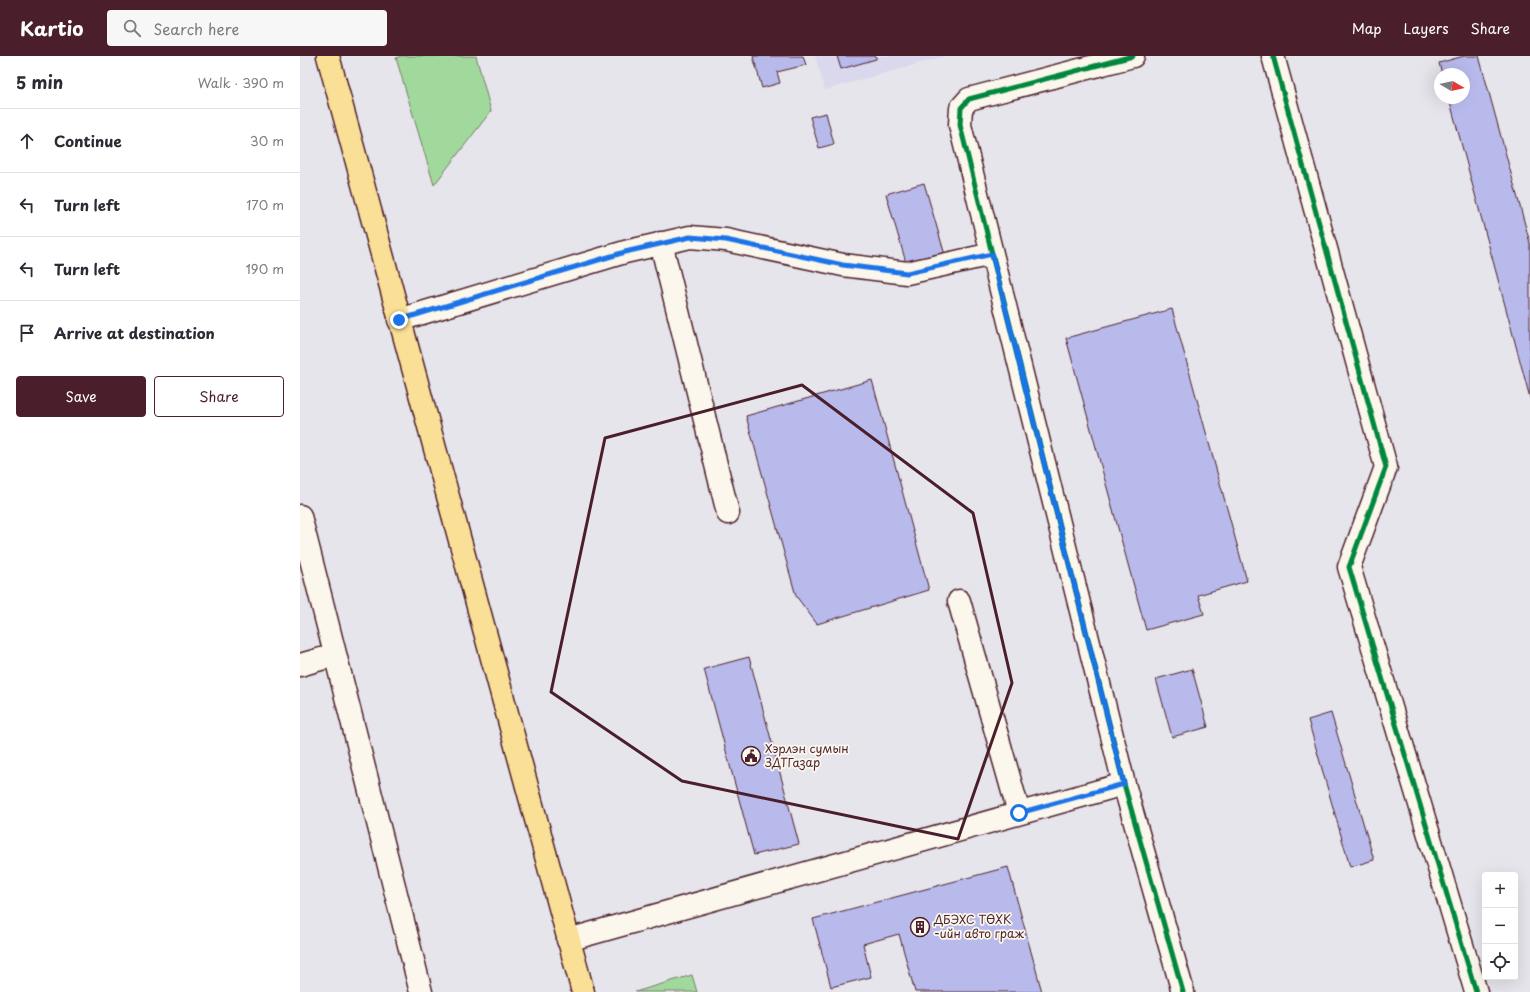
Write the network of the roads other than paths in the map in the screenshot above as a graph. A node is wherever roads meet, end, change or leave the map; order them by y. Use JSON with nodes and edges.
{"nodes":[{"id":1,"x":328,"y":56,"type":"edge"},
{"id":2,"x":1133,"y":56,"type":"edge"},
{"id":3,"x":1273,"y":56,"type":"edge"},
{"id":4,"x":661,"y":243,"type":"junction"},
{"id":5,"x":992,"y":254,"type":"junction"},
{"id":6,"x":399,"y":320,"type":"junction"},
{"id":7,"x":728,"y":513,"type":"dead end"},
{"id":8,"x":300,"y":516,"type":"edge"},
{"id":9,"x":959,"y":601,"type":"dead end"},
{"id":10,"x":335,"y":655,"type":"junction"},
{"id":11,"x":300,"y":665,"type":"edge"},
{"id":12,"x":1124,"y":784,"type":"junction"},
{"id":13,"x":1019,"y":813,"type":"junction"},
{"id":14,"x":568,"y":940,"type":"junction"},
{"id":15,"x":421,"y":992,"type":"edge"},
{"id":16,"x":583,"y":992,"type":"edge"},
{"id":17,"x":1183,"y":992,"type":"edge"},
{"id":18,"x":1476,"y":992,"type":"edge"}],
"edges":[{"from":1,"to":6,"type":"highway"},
{"from":2,"to":5,"type":"street"},
{"from":3,"to":18,"type":"street"},
{"from":4,"to":5,"type":"street"},
{"from":4,"to":6,"type":"street"},
{"from":4,"to":7,"type":"street"},
{"from":5,"to":12,"type":"street"},
{"from":6,"to":14,"type":"highway"},
{"from":8,"to":10,"type":"street"},
{"from":9,"to":13,"type":"street"},
{"from":10,"to":11,"type":"street"},
{"from":10,"to":15,"type":"street"},
{"from":12,"to":13,"type":"street"},
{"from":12,"to":17,"type":"street"},
{"from":13,"to":14,"type":"street"},
{"from":14,"to":16,"type":"highway"}]}
